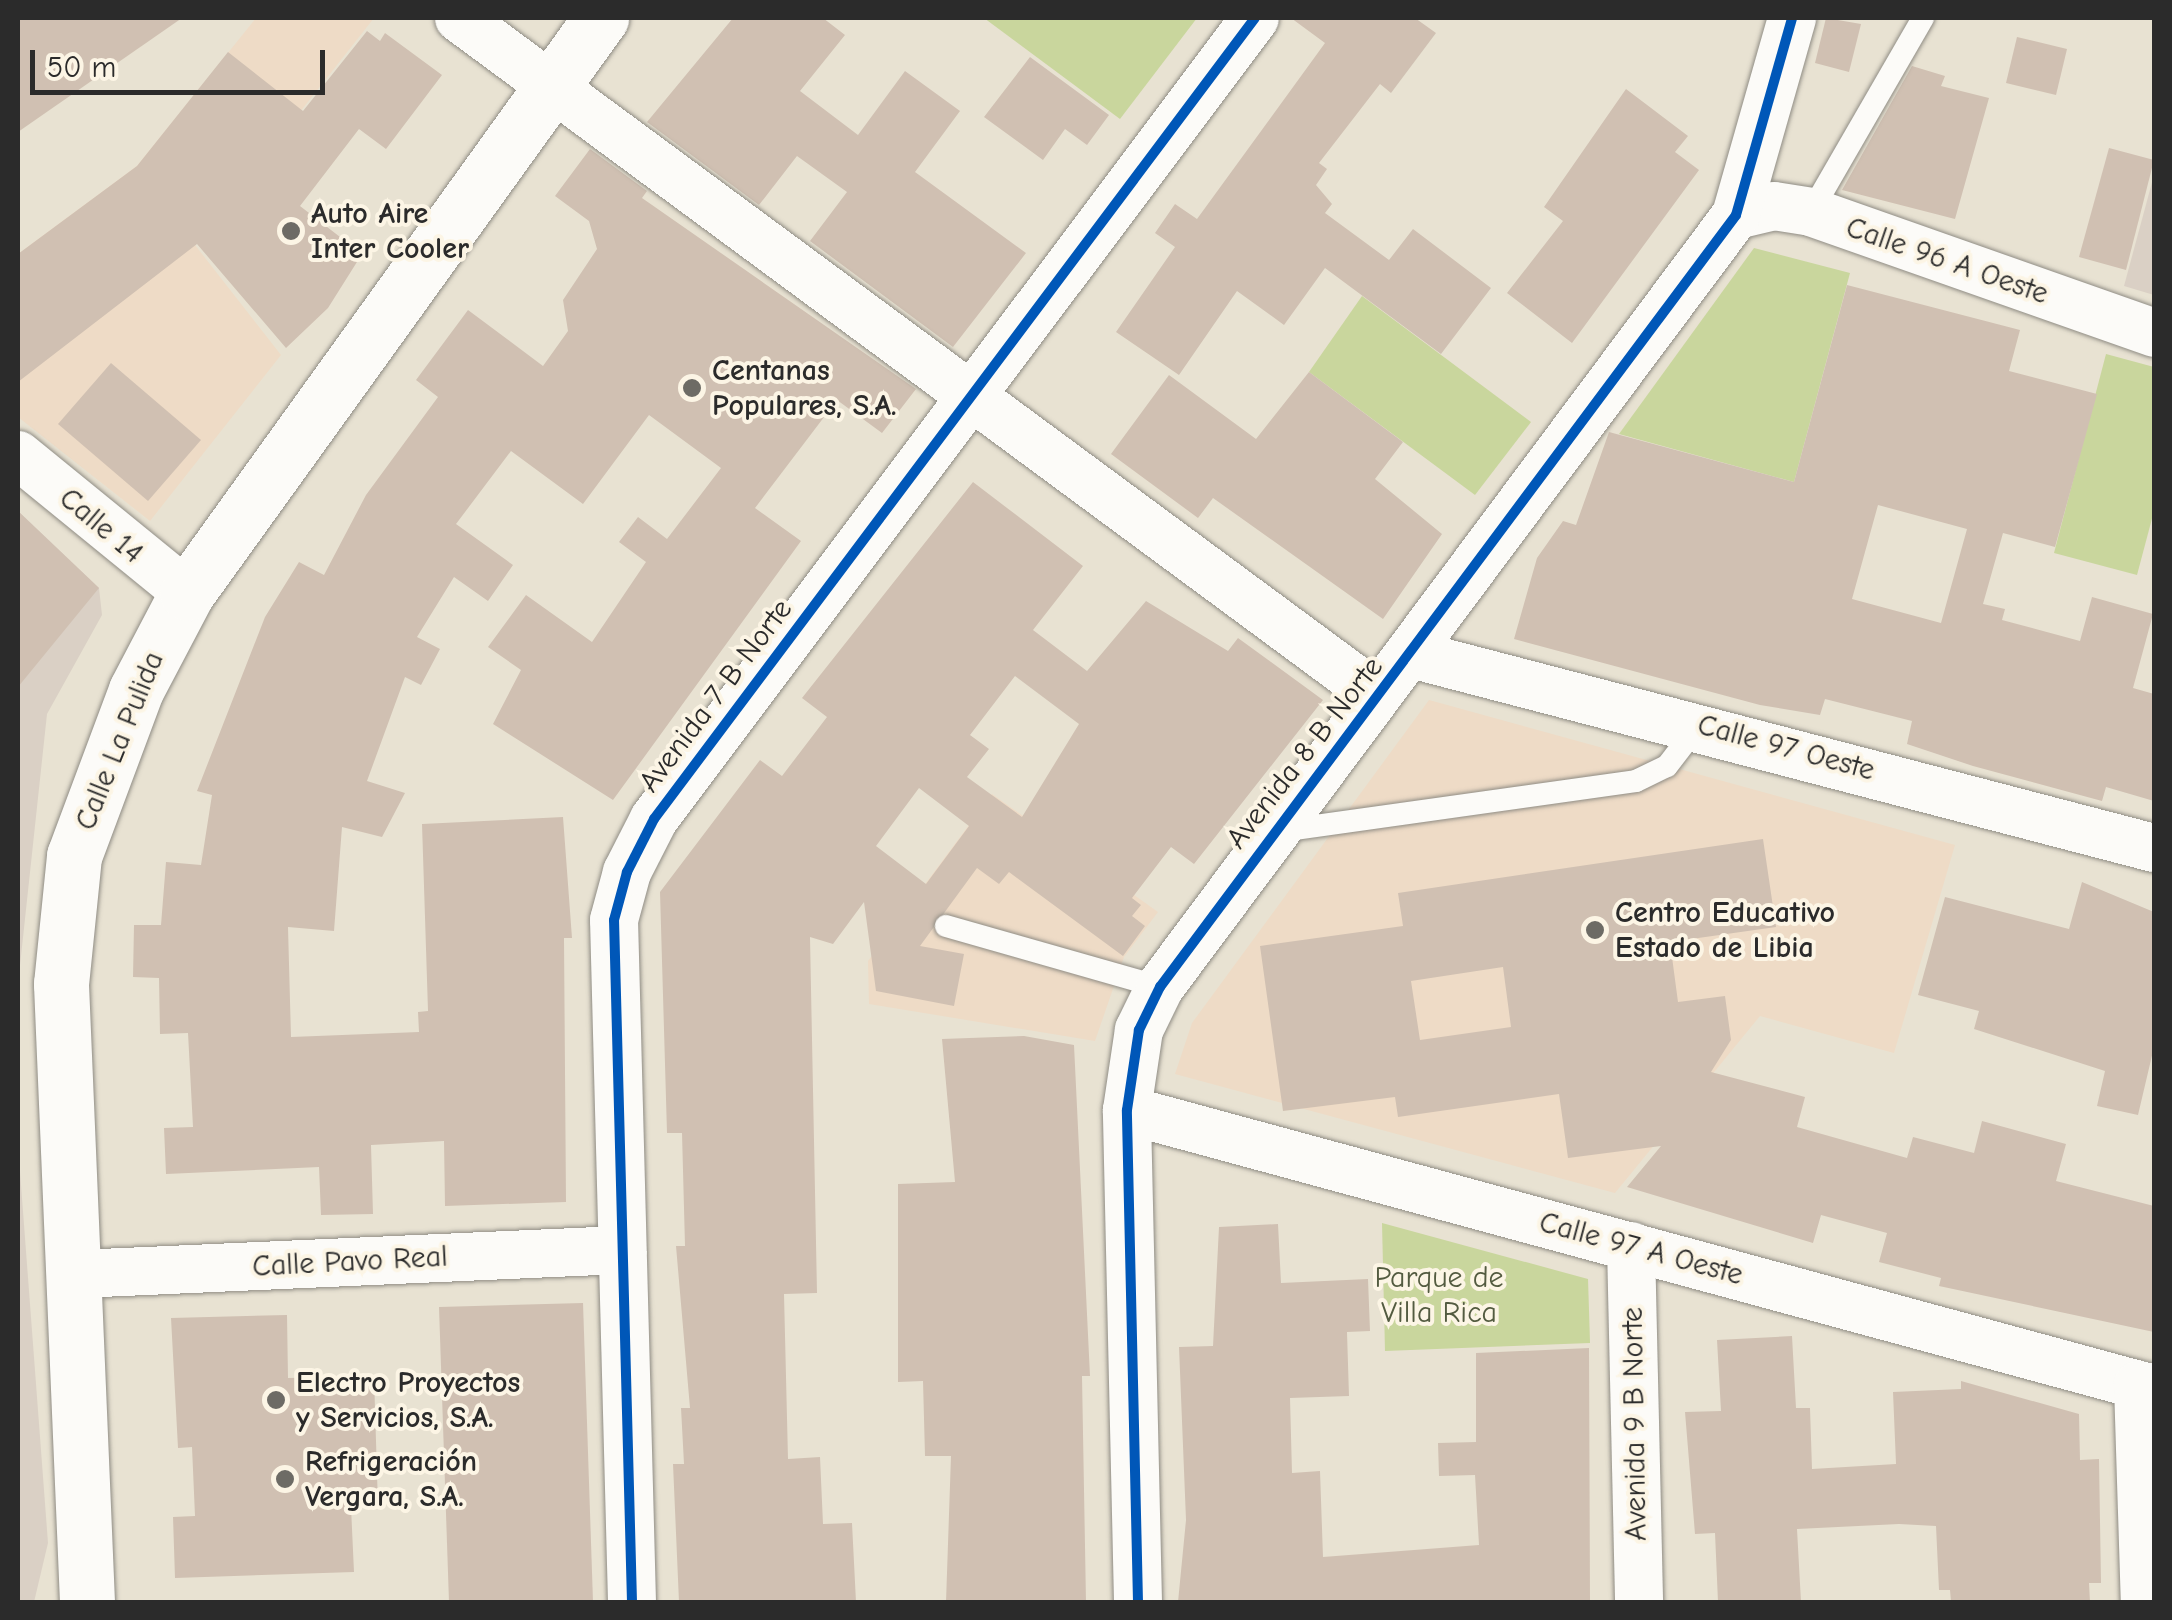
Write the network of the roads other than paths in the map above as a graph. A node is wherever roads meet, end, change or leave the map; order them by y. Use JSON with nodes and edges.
{"nodes":[{"id":1,"x":459,"y":18,"type":"edge"},
{"id":2,"x":602,"y":18,"type":"edge"},
{"id":3,"x":1255,"y":18,"type":"edge"},
{"id":4,"x":1792,"y":18,"type":"edge"},
{"id":5,"x":1923,"y":18,"type":"edge"},
{"id":6,"x":548,"y":88,"type":"junction"},
{"id":7,"x":1810,"y":212,"type":"junction"},
{"id":8,"x":1736,"y":215,"type":"junction"},
{"id":9,"x":2154,"y":333,"type":"edge"},
{"id":10,"x":973,"y":396,"type":"junction"},
{"id":11,"x":18,"y":455,"type":"edge"},
{"id":12,"x":187,"y":593,"type":"junction"},
{"id":13,"x":1415,"y":654,"type":"junction"},
{"id":14,"x":1376,"y":694,"type":"junction"},
{"id":15,"x":1699,"y":724,"type":"junction"},
{"id":16,"x":1276,"y":832,"type":"junction"},
{"id":17,"x":2154,"y":848,"type":"edge"},
{"id":18,"x":946,"y":926,"type":"dead end"},
{"id":19,"x":1160,"y":987,"type":"junction"},
{"id":20,"x":1127,"y":1110,"type":"junction"},
{"id":21,"x":1631,"y":1246,"type":"junction"},
{"id":22,"x":622,"y":1250,"type":"junction"},
{"id":23,"x":78,"y":1274,"type":"junction"},
{"id":24,"x":2146,"y":1387,"type":"edge"},
{"id":25,"x":87,"y":1602,"type":"edge"},
{"id":26,"x":632,"y":1602,"type":"edge"},
{"id":27,"x":1138,"y":1602,"type":"edge"},
{"id":28,"x":1639,"y":1602,"type":"edge"},
{"id":29,"x":2145,"y":1602,"type":"edge"}],
"edges":[{"from":1,"to":6,"type":"street"},
{"from":2,"to":6,"type":"main road","name":"Calle La Pulida"},
{"from":3,"to":10,"type":"street","name":"Avenida 7 B Norte"},
{"from":4,"to":8,"type":"street","name":"Avenida 8 B Norte"},
{"from":5,"to":7,"type":"lane"},
{"from":6,"to":10,"type":"street"},
{"from":6,"to":12,"type":"main road","name":"Calle La Pulida"},
{"from":7,"to":8,"type":"street","name":"Calle 96 A Oeste"},
{"from":7,"to":9,"type":"street","name":"Calle 96 A Oeste"},
{"from":8,"to":13,"type":"street","name":"Avenida 8 B Norte"},
{"from":10,"to":14,"type":"street"},
{"from":10,"to":22,"type":"street","name":"Avenida 7 B Norte"},
{"from":11,"to":12,"type":"street","name":"Calle 14"},
{"from":12,"to":23,"type":"main road","name":"Calle La Pulida"},
{"from":13,"to":14,"type":"street","name":"Avenida 8 B Norte"},
{"from":13,"to":15,"type":"street","name":"Calle 97 Oeste"},
{"from":14,"to":16,"type":"street","name":"Avenida 8 B Norte"},
{"from":15,"to":16,"type":"lane"},
{"from":15,"to":17,"type":"street","name":"Calle 97 Oeste"},
{"from":16,"to":19,"type":"street","name":"Avenida 8 B Norte"},
{"from":18,"to":19,"type":"lane"},
{"from":19,"to":20,"type":"street","name":"Avenida 8 B Norte"},
{"from":20,"to":21,"type":"street","name":"Calle 97 A Oeste"},
{"from":20,"to":27,"type":"street","name":"Avenida 8 B Norte"},
{"from":21,"to":24,"type":"street","name":"Calle 97 A Oeste"},
{"from":21,"to":28,"type":"street","name":"Avenida 9 B Norte"},
{"from":22,"to":23,"type":"street","name":"Calle Pavo Real"},
{"from":22,"to":26,"type":"street","name":"Avenida 7 B Norte"},
{"from":23,"to":25,"type":"main road","name":"Calle La Pulida"},
{"from":24,"to":29,"type":"street"}]}
